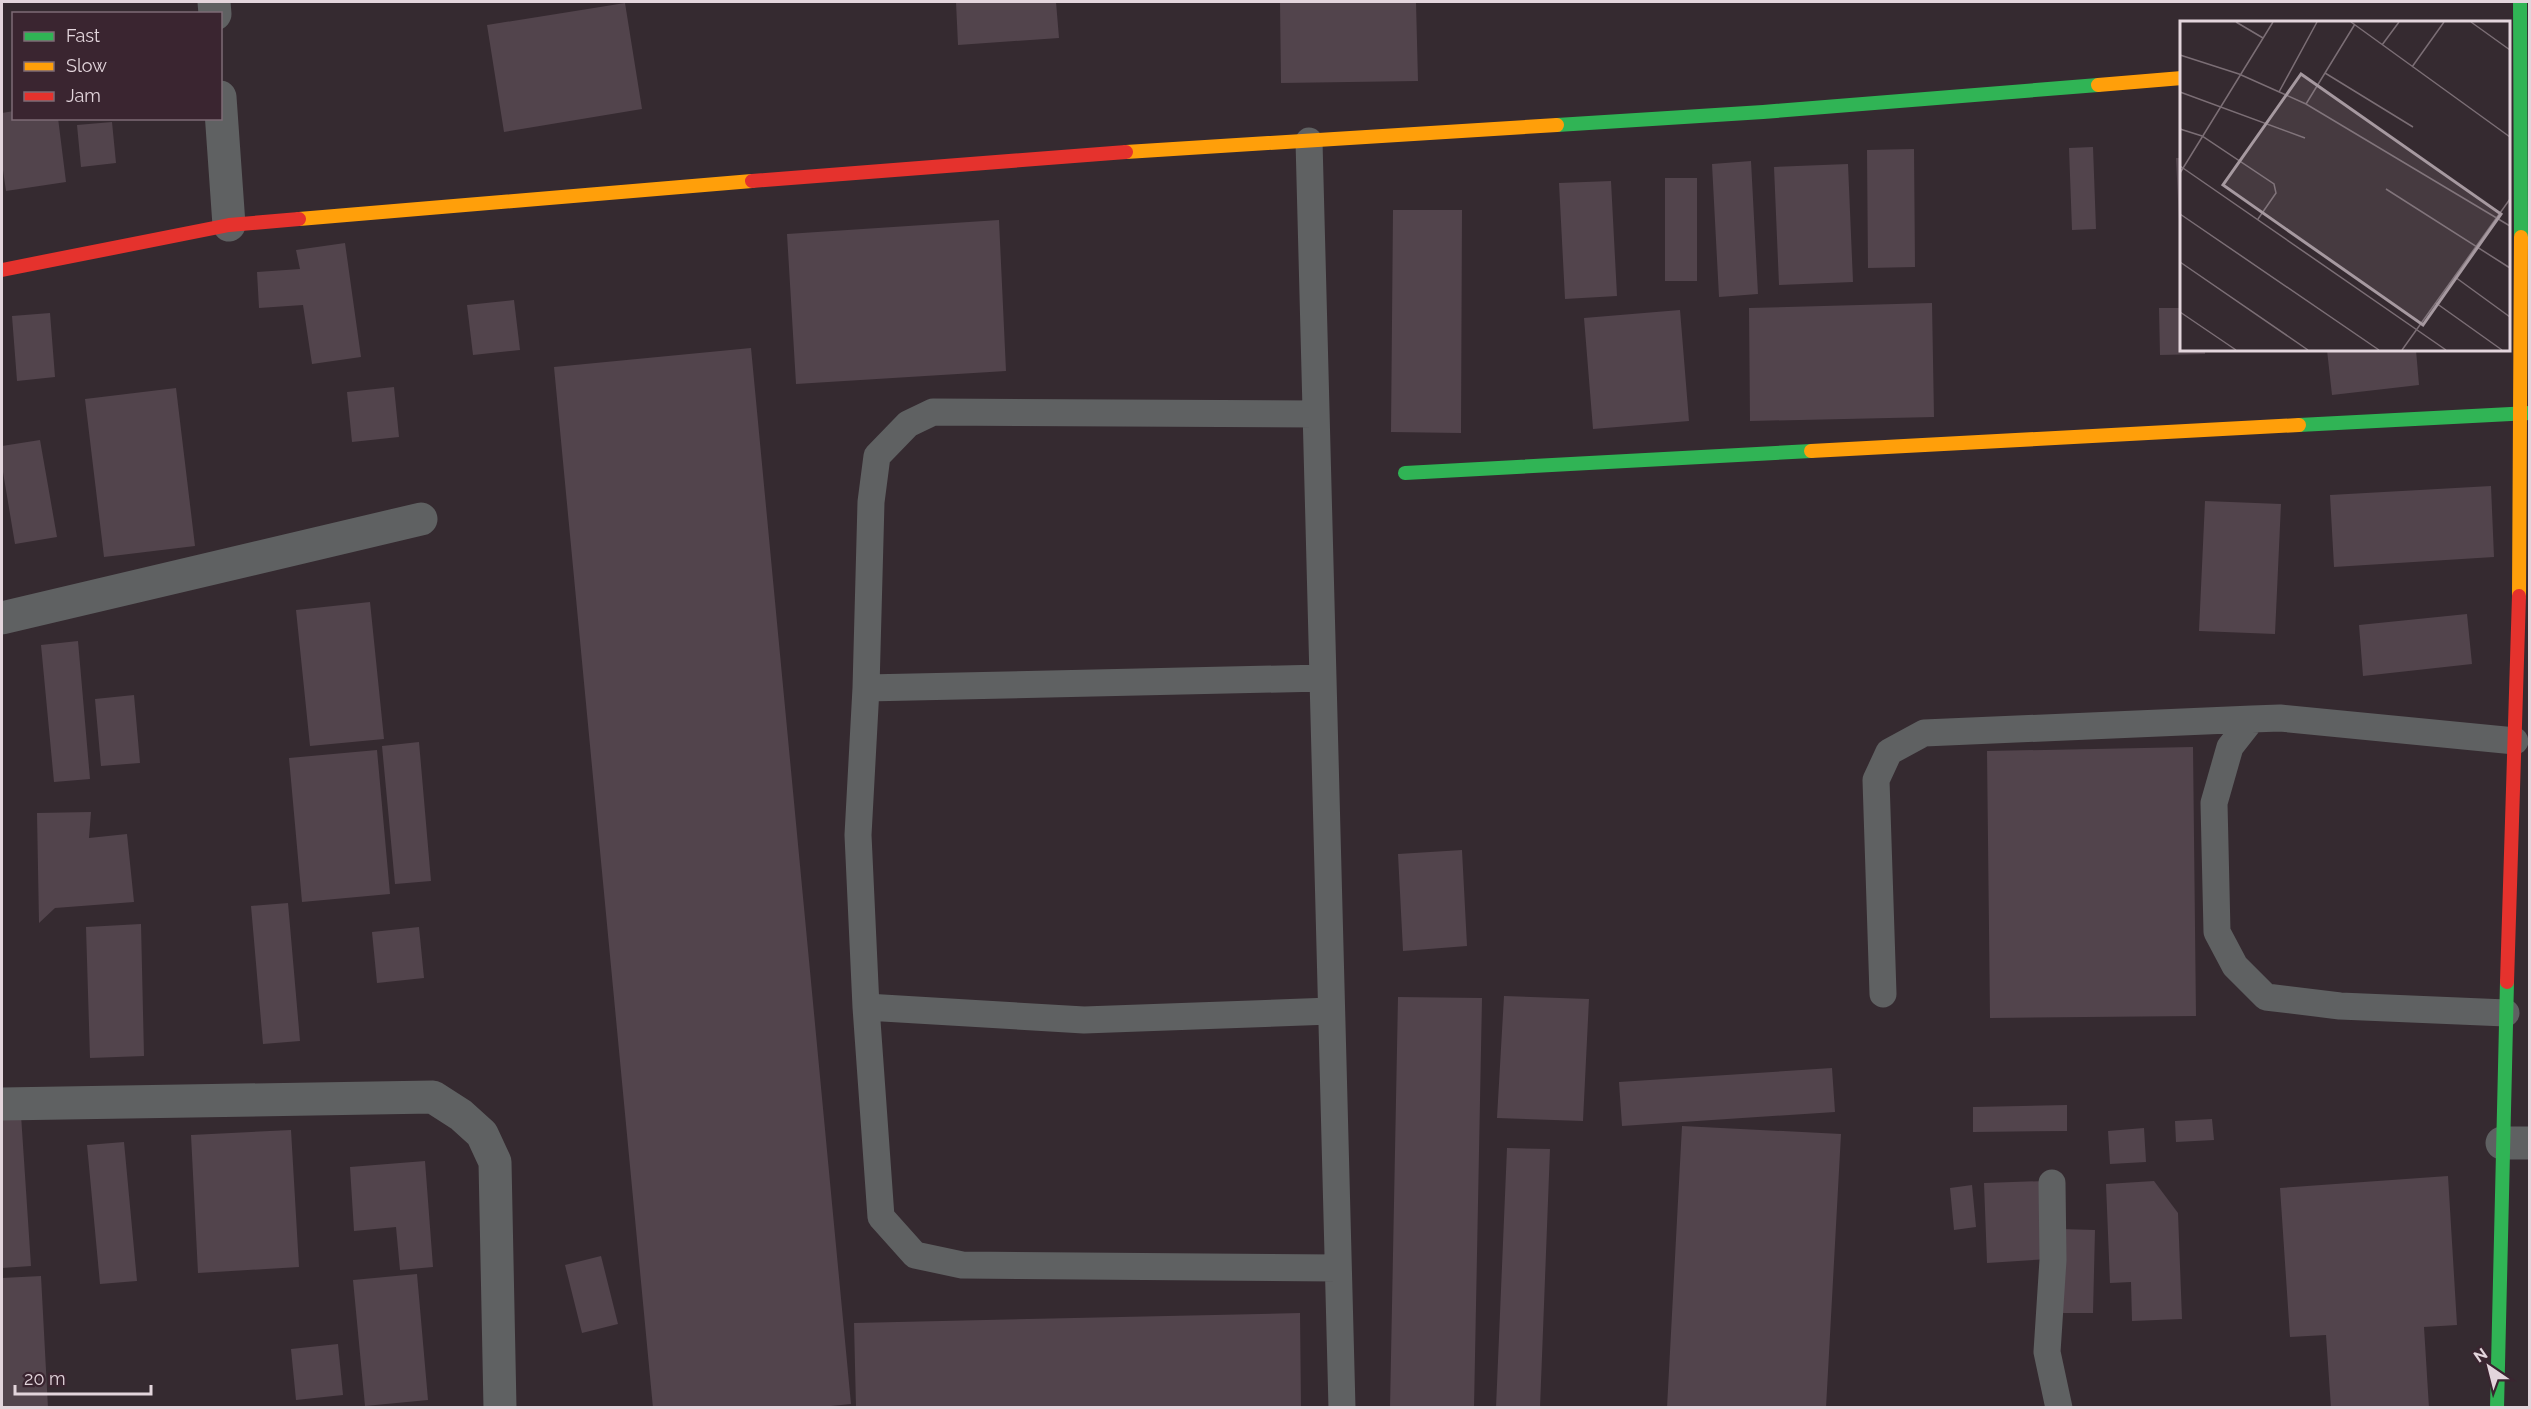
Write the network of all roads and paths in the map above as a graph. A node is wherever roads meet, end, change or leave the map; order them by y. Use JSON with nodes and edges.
{"nodes":[{"id":1,"x":2520,"y":2,"type":"edge"},
{"id":2,"x":2520,"y":51,"type":"edge"},
{"id":3,"x":2180,"y":78,"type":"edge"},
{"id":4,"x":222,"y":120,"type":"edge"},
{"id":5,"x":1309,"y":141,"type":"junction"},
{"id":6,"x":229,"y":225,"type":"junction"},
{"id":7,"x":2,"y":270,"type":"edge"},
{"id":8,"x":2525,"y":413,"type":"edge"},
{"id":9,"x":1316,"y":414,"type":"junction"},
{"id":10,"x":1405,"y":472,"type":"dead end"},
{"id":11,"x":421,"y":519,"type":"dead end"},
{"id":12,"x":2,"y":618,"type":"edge"},
{"id":13,"x":1323,"y":678,"type":"junction"},
{"id":14,"x":866,"y":688,"type":"junction"},
{"id":15,"x":2252,"y":719,"type":"junction"},
{"id":16,"x":2515,"y":741,"type":"junction"},
{"id":17,"x":2521,"y":811,"type":"edge"},
{"id":18,"x":1883,"y":994,"type":"dead end"},
{"id":19,"x":866,"y":1007,"type":"junction"},
{"id":20,"x":1331,"y":1011,"type":"junction"},
{"id":21,"x":2506,"y":1013,"type":"junction"},
{"id":22,"x":2,"y":1104,"type":"edge"},
{"id":23,"x":2516,"y":1143,"type":"edge"},
{"id":24,"x":2052,"y":1183,"type":"dead end"},
{"id":25,"x":1338,"y":1268,"type":"junction"},
{"id":26,"x":500,"y":1407,"type":"edge"},
{"id":27,"x":1342,"y":1407,"type":"edge"},
{"id":28,"x":2059,"y":1407,"type":"edge"},
{"id":29,"x":2497,"y":1407,"type":"edge"}],
"edges":[{"from":1,"to":2,"type":"street"},
{"from":2,"to":8,"type":"street"},
{"from":3,"to":5,"type":"street"},
{"from":4,"to":6,"type":"street"},
{"from":5,"to":6,"type":"street"},
{"from":5,"to":9,"type":"lane"},
{"from":6,"to":7,"type":"street"},
{"from":8,"to":10,"type":"street"},
{"from":8,"to":16,"type":"street"},
{"from":9,"to":13,"type":"lane"},
{"from":9,"to":14,"type":"lane"},
{"from":11,"to":12,"type":"street"},
{"from":13,"to":14,"type":"lane"},
{"from":13,"to":20,"type":"lane"},
{"from":14,"to":19,"type":"lane"},
{"from":15,"to":16,"type":"lane"},
{"from":15,"to":18,"type":"lane"},
{"from":15,"to":21,"type":"lane"},
{"from":16,"to":17,"type":"street"},
{"from":17,"to":21,"type":"street"},
{"from":19,"to":20,"type":"lane"},
{"from":19,"to":25,"type":"lane"},
{"from":20,"to":25,"type":"lane"},
{"from":21,"to":23,"type":"street"},
{"from":22,"to":26,"type":"street"},
{"from":23,"to":29,"type":"street"},
{"from":24,"to":28,"type":"lane"},
{"from":25,"to":27,"type":"lane"}]}
